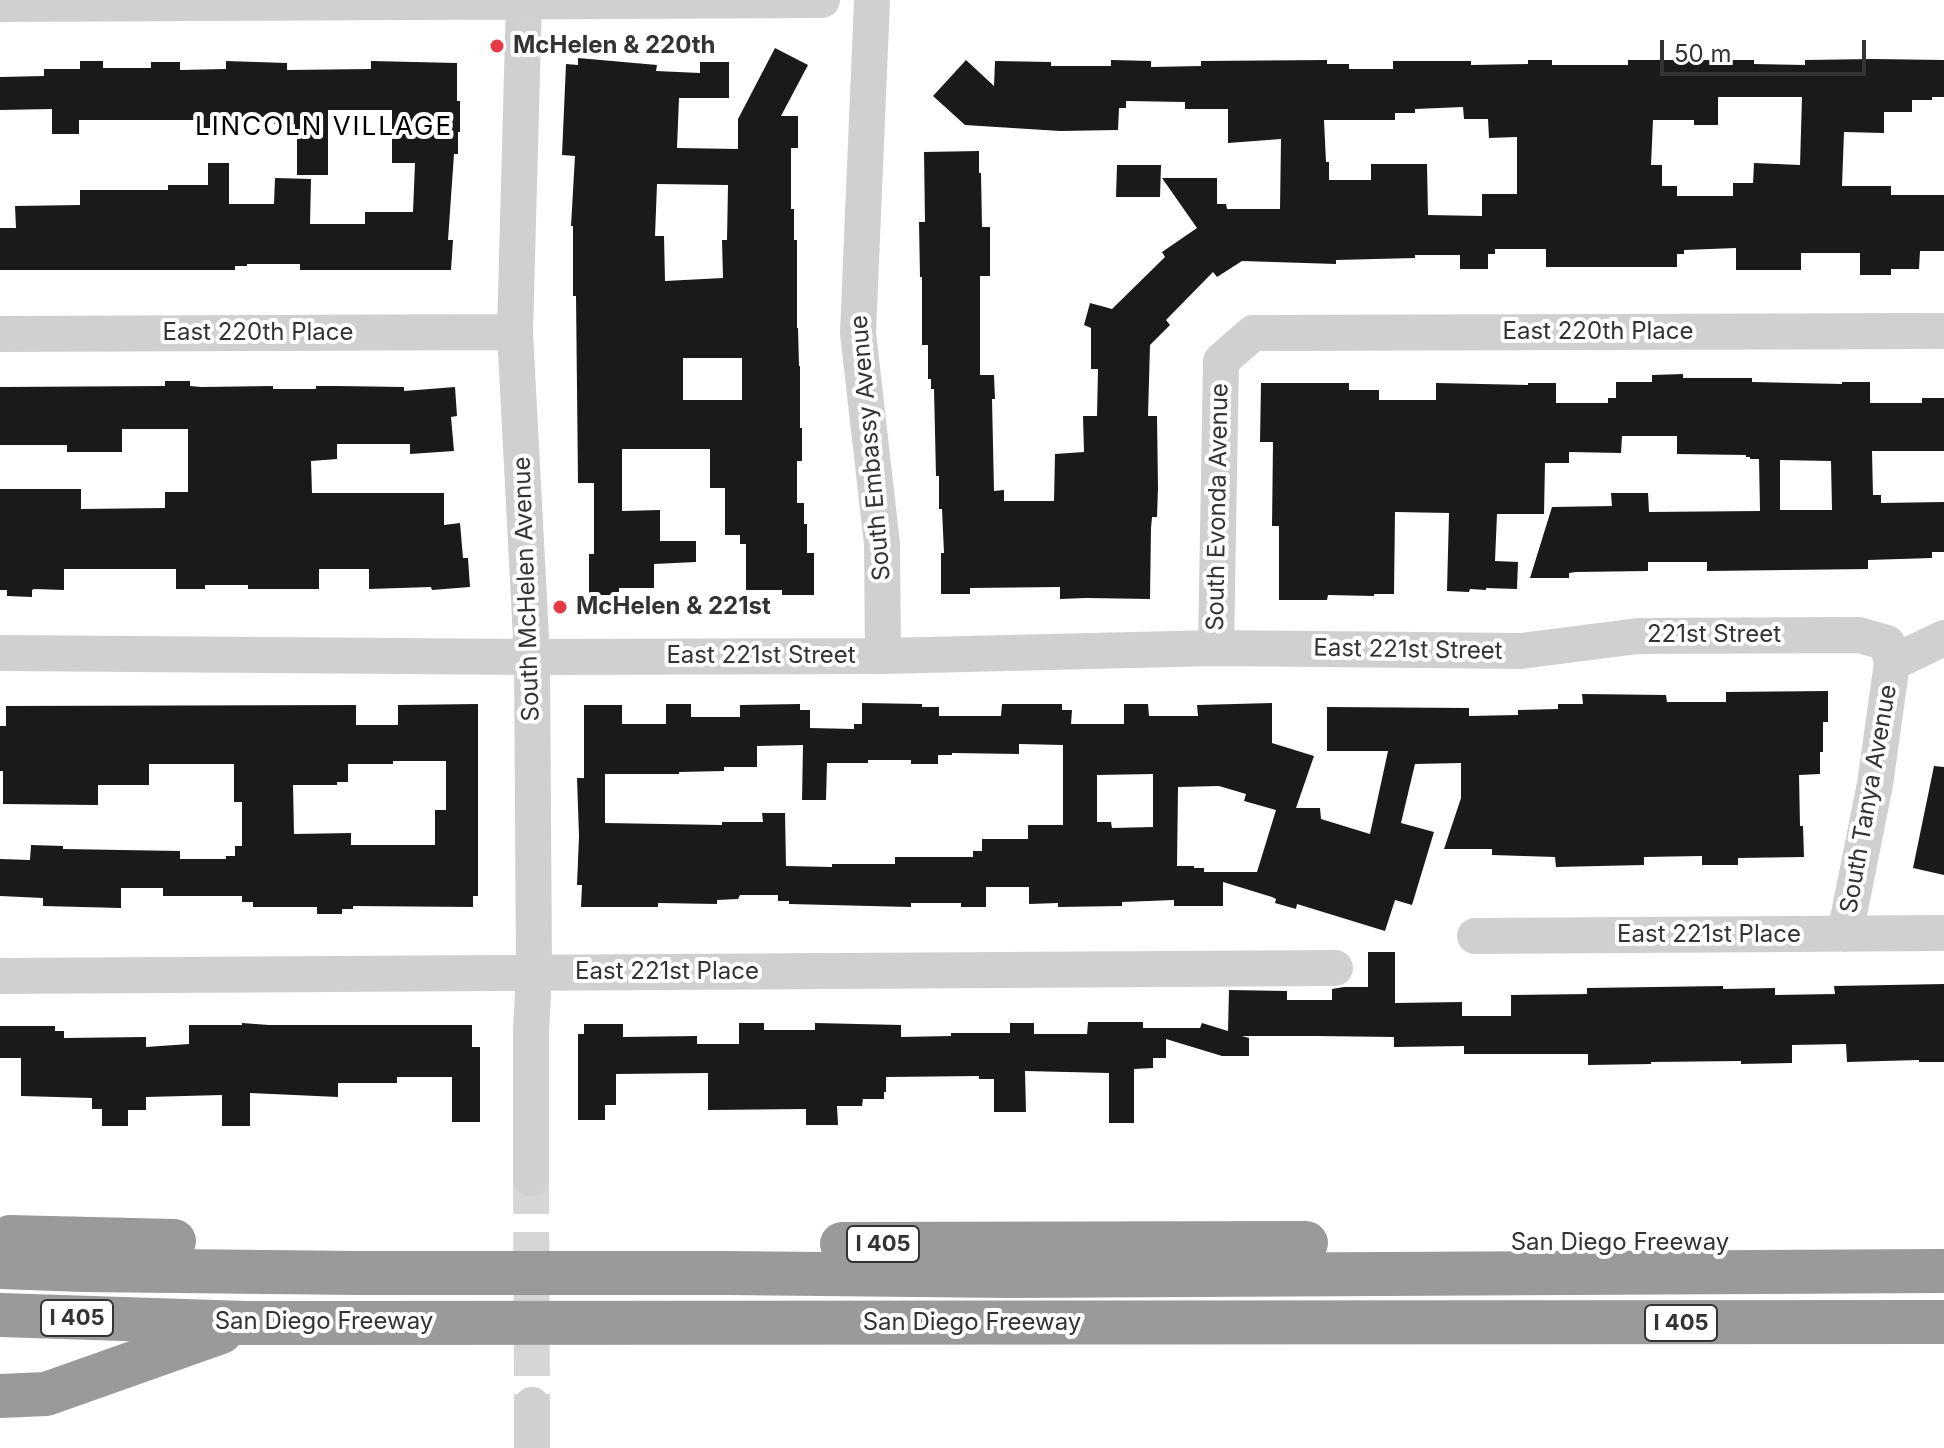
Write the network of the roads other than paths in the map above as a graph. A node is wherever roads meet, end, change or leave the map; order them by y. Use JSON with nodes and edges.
{"nodes":[{"id":1,"x":822,"y":0,"type":"edge"},
{"id":2,"x":872,"y":0,"type":"edge"},
{"id":3,"x":524,"y":1,"type":"edge"},
{"id":4,"x":0,"y":4,"type":"edge"},
{"id":5,"x":1944,"y":331,"type":"edge"},
{"id":6,"x":515,"y":332,"type":"junction"},
{"id":7,"x":1253,"y":333,"type":"joint"},
{"id":8,"x":0,"y":334,"type":"edge"},
{"id":9,"x":1944,"y":638,"type":"edge"},
{"id":10,"x":1216,"y":648,"type":"junction"},
{"id":11,"x":1521,"y":651,"type":"joint"},
{"id":12,"x":0,"y":653,"type":"edge"},
{"id":13,"x":883,"y":656,"type":"junction"},
{"id":14,"x":532,"y":657,"type":"junction"},
{"id":15,"x":1892,"y":663,"type":"junction"},
{"id":16,"x":1944,"y":933,"type":"edge"},
{"id":17,"x":1845,"y":934,"type":"junction"},
{"id":18,"x":1475,"y":936,"type":"dead end"},
{"id":19,"x":1335,"y":968,"type":"dead end"},
{"id":20,"x":534,"y":973,"type":"junction"},
{"id":21,"x":0,"y":976,"type":"edge"},
{"id":22,"x":531,"y":1178,"type":"tunnel mouth"},
{"id":23,"x":0,"y":1237,"type":"edge"},
{"id":24,"x":1944,"y":1240,"type":"edge"},
{"id":25,"x":0,"y":1267,"type":"edge"},
{"id":26,"x":1944,"y":1271,"type":"edge"},
{"id":27,"x":1944,"y":1290,"type":"edge"},
{"id":28,"x":0,"y":1315,"type":"edge"},
{"id":29,"x":153,"y":1320,"type":"junction"},
{"id":30,"x":1944,"y":1322,"type":"edge"},
{"id":31,"x":246,"y":1323,"type":"junction"},
{"id":32,"x":0,"y":1396,"type":"edge"},
{"id":33,"x":532,"y":1405,"type":"tunnel mouth"},
{"id":34,"x":532,"y":1448,"type":"edge"}],
"edges":[{"from":1,"to":3,"type":"street"},
{"from":2,"to":13,"type":"street","name":"South Embassy Avenue"},
{"from":3,"to":4,"type":"street"},
{"from":3,"to":6,"type":"street","name":"South McHelen Avenue"},
{"from":5,"to":7,"type":"street","name":"East 220th Place"},
{"from":6,"to":8,"type":"street","name":"East 220th Place"},
{"from":6,"to":14,"type":"street","name":"South McHelen Avenue"},
{"from":7,"to":10,"type":"street","name":"South Evonda Avenue"},
{"from":9,"to":15,"type":"street"},
{"from":10,"to":11,"type":"street","name":"East 221st Street"},
{"from":10,"to":13,"type":"street","name":"East 221st Street"},
{"from":11,"to":15,"type":"street","name":"221st Street"},
{"from":12,"to":14,"type":"street","name":"East 221st Street"},
{"from":13,"to":14,"type":"street","name":"East 221st Street"},
{"from":14,"to":20,"type":"street","name":"South McHelen Avenue"},
{"from":15,"to":17,"type":"street","name":"South Tanya Avenue"},
{"from":16,"to":17,"type":"street","name":"East 221st Place"},
{"from":17,"to":18,"type":"street","name":"East 221st Place"},
{"from":19,"to":20,"type":"street","name":"East 221st Place"},
{"from":20,"to":21,"type":"street","name":"East 221st Place"},
{"from":20,"to":22,"type":"street","name":"South McHelen Avenue"},
{"from":23,"to":24,"type":"highway","name":"San Diego Freeway","number":"I 405"},
{"from":25,"to":26,"type":"highway"},
{"from":27,"to":29,"type":"highway"},
{"from":28,"to":29,"type":"highway","name":"San Diego Freeway","number":"I 405"},
{"from":29,"to":31,"type":"highway","name":"San Diego Freeway","number":"I 405"},
{"from":30,"to":31,"type":"highway","name":"San Diego Freeway","number":"I 405"},
{"from":31,"to":32,"type":"highway"},
{"from":33,"to":34,"type":"street"}]}
